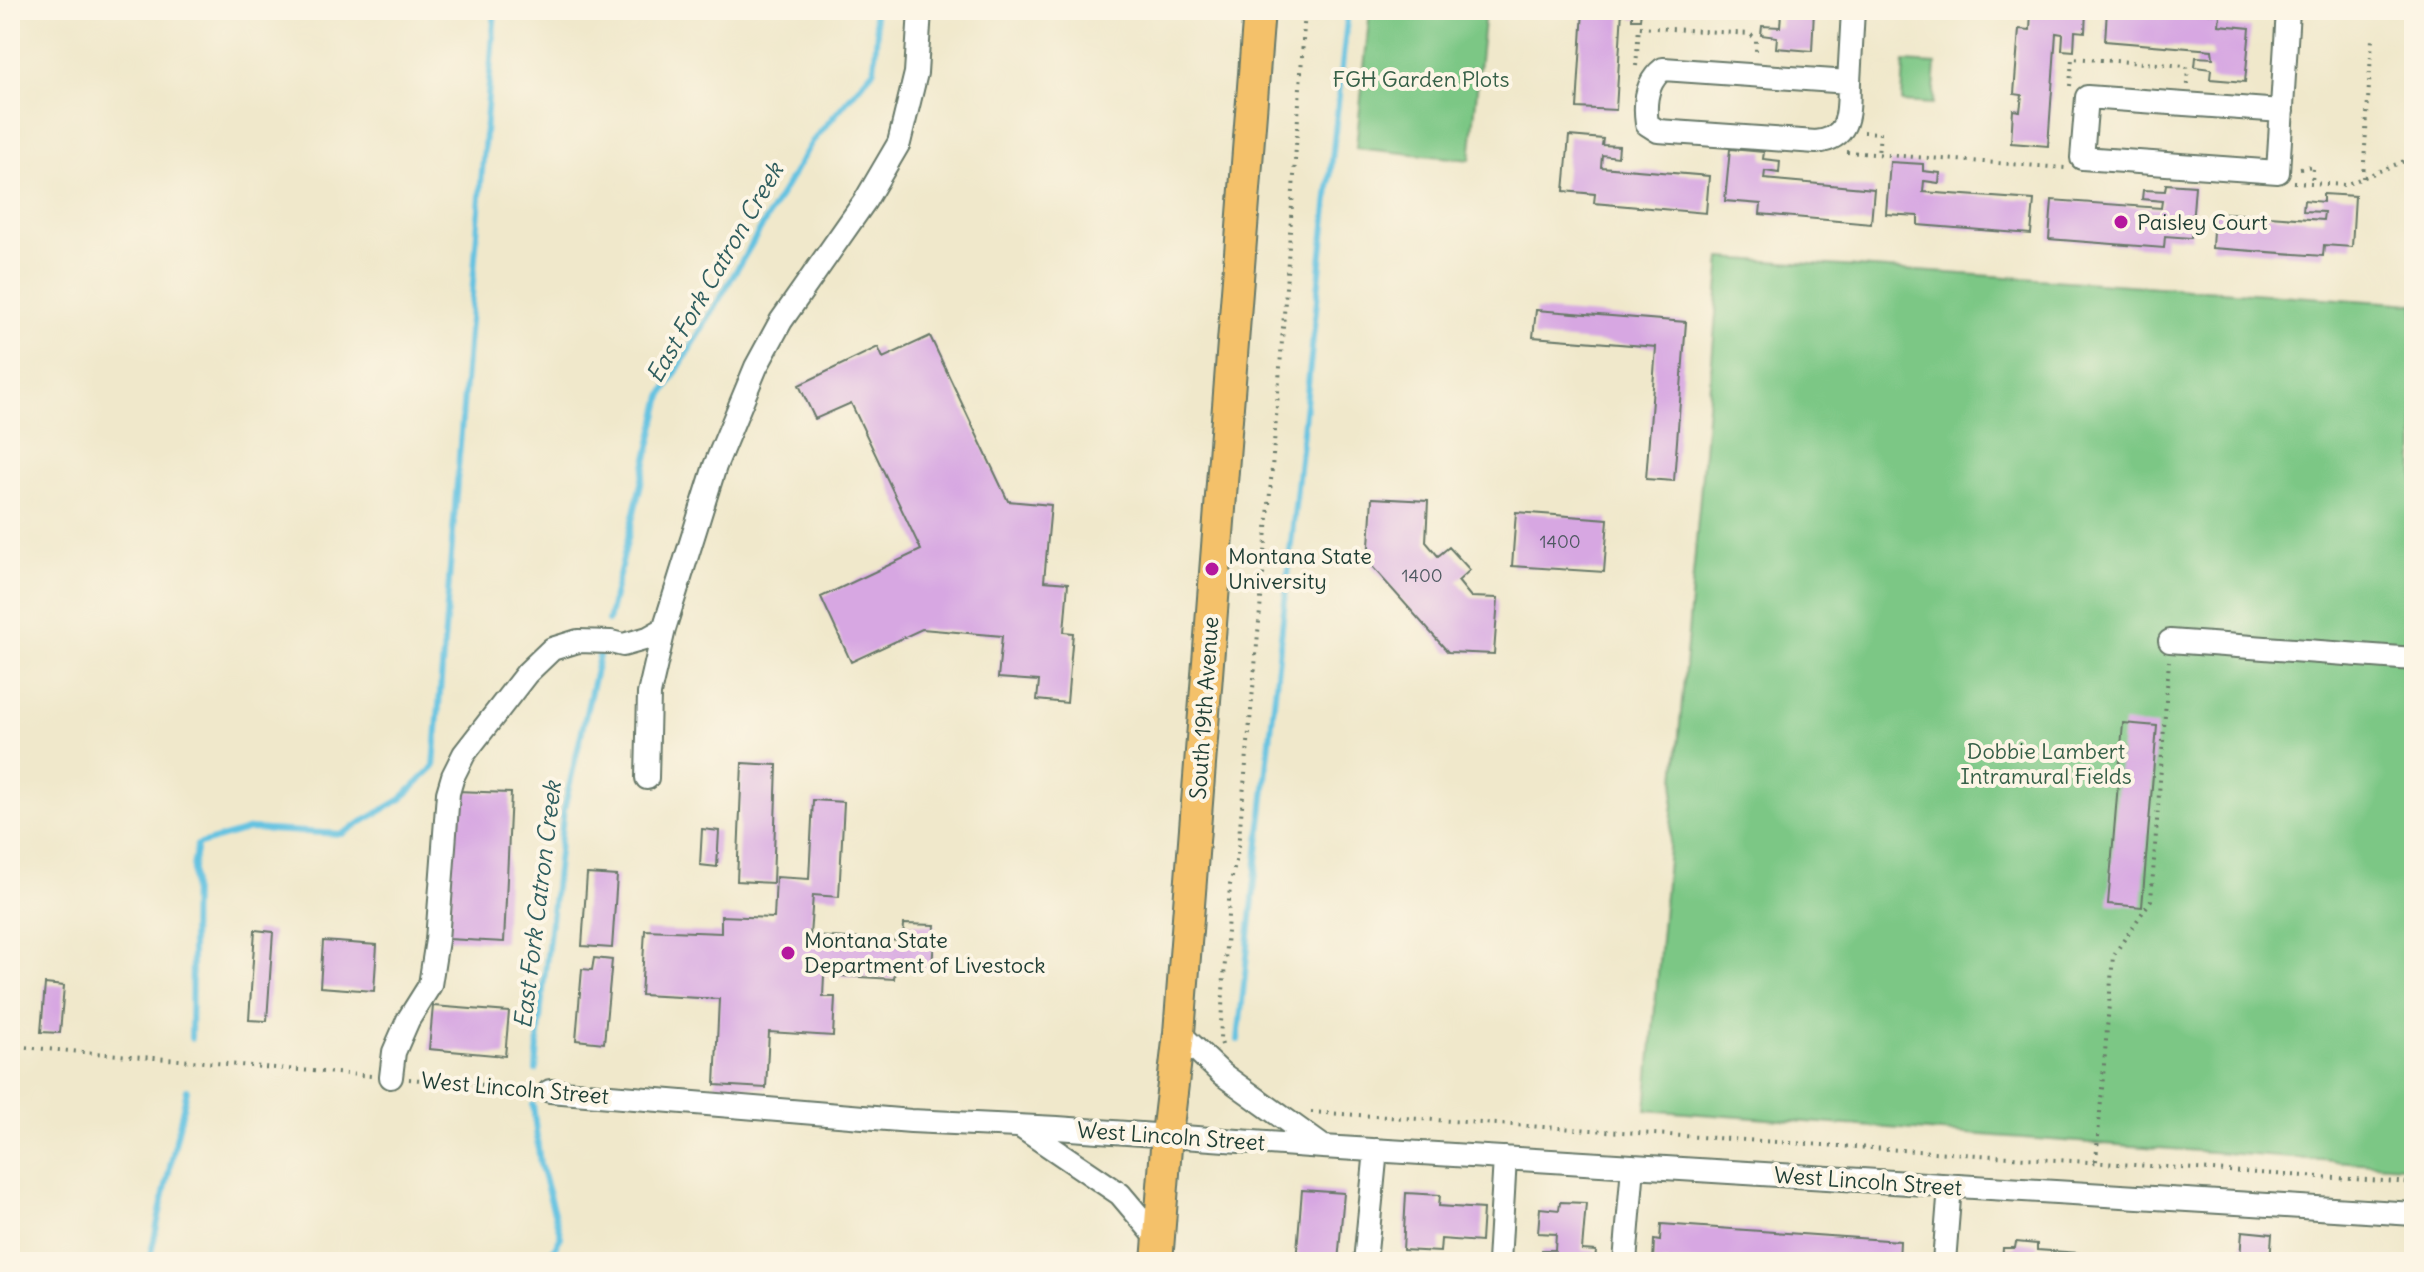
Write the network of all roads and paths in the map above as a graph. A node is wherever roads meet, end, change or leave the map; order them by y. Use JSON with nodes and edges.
{"nodes":[{"id":1,"x":920,"y":10,"type":"edge"},
{"id":2,"x":1259,"y":10,"type":"edge"},
{"id":3,"x":1305,"y":10,"type":"edge"},
{"id":4,"x":1853,"y":10,"type":"edge"},
{"id":5,"x":2288,"y":10,"type":"edge"},
{"id":6,"x":2372,"y":39,"type":"dead end"},
{"id":7,"x":1770,"y":53,"type":"dead end"},
{"id":8,"x":1636,"y":73,"type":"dead end"},
{"id":9,"x":1849,"y":82,"type":"junction"},
{"id":10,"x":2282,"y":111,"type":"junction"},
{"id":11,"x":1845,"y":141,"type":"junction"},
{"id":12,"x":1878,"y":155,"type":"junction"},
{"id":13,"x":2414,"y":157,"type":"edge"},
{"id":14,"x":2079,"y":169,"type":"dead end"},
{"id":15,"x":2363,"y":178,"type":"junction"},
{"id":16,"x":2281,"y":181,"type":"dead end"},
{"id":17,"x":664,"y":629,"type":"junction"},
{"id":18,"x":2170,"y":641,"type":"joint"},
{"id":19,"x":623,"y":645,"type":"junction"},
{"id":20,"x":2414,"y":659,"type":"edge"},
{"id":21,"x":649,"y":694,"type":"junction"},
{"id":22,"x":647,"y":778,"type":"dead end"},
{"id":23,"x":1179,"y":1033,"type":"junction"},
{"id":24,"x":10,"y":1046,"type":"edge"},
{"id":25,"x":1223,"y":1047,"type":"dead end"},
{"id":26,"x":391,"y":1077,"type":"junction"},
{"id":27,"x":550,"y":1091,"type":"joint"},
{"id":28,"x":1309,"y":1111,"type":"dead end"},
{"id":29,"x":1020,"y":1126,"type":"junction"},
{"id":30,"x":1167,"y":1135,"type":"junction"},
{"id":31,"x":1323,"y":1147,"type":"junction"},
{"id":32,"x":1376,"y":1150,"type":"junction"},
{"id":33,"x":1505,"y":1158,"type":"junction"},
{"id":34,"x":2096,"y":1161,"type":"junction"},
{"id":35,"x":1633,"y":1166,"type":"junction"},
{"id":36,"x":2414,"y":1183,"type":"edge"},
{"id":37,"x":1950,"y":1186,"type":"junction"},
{"id":38,"x":2414,"y":1214,"type":"edge"},
{"id":39,"x":1158,"y":1251,"type":"edge"},
{"id":40,"x":1365,"y":1262,"type":"edge"},
{"id":41,"x":1499,"y":1262,"type":"edge"},
{"id":42,"x":1625,"y":1262,"type":"edge"},
{"id":43,"x":1944,"y":1262,"type":"edge"}],
"edges":[{"from":1,"to":17,"type":"street"},
{"from":2,"to":23,"type":"main road","name":"South 19th Avenue"},
{"from":3,"to":25,"type":"path"},
{"from":4,"to":9,"type":"street"},
{"from":5,"to":10,"type":"street"},
{"from":6,"to":15,"type":"path"},
{"from":7,"to":8,"type":"path"},
{"from":9,"to":11,"type":"street"},
{"from":9,"to":11,"type":"street"},
{"from":10,"to":10,"type":"street"},
{"from":11,"to":12,"type":"path"},
{"from":11,"to":12,"type":"path"},
{"from":12,"to":14,"type":"path"},
{"from":13,"to":15,"type":"path"},
{"from":15,"to":16,"type":"path"},
{"from":17,"to":19,"type":"street"},
{"from":17,"to":21,"type":"street"},
{"from":18,"to":20,"type":"street"},
{"from":18,"to":34,"type":"path"},
{"from":19,"to":21,"type":"street"},
{"from":19,"to":26,"type":"street"},
{"from":21,"to":22,"type":"street"},
{"from":23,"to":30,"type":"main road","name":"South 19th Avenue"},
{"from":23,"to":31,"type":"street","name":"West Lincoln Street"},
{"from":24,"to":26,"type":"path","name":"West Lincoln Street"},
{"from":26,"to":27,"type":"path","name":"West Lincoln Street"},
{"from":27,"to":29,"type":"street","name":"West Lincoln Street"},
{"from":28,"to":34,"type":"path"},
{"from":29,"to":30,"type":"street","name":"West Lincoln Street"},
{"from":29,"to":39,"type":"street","name":"West Lincoln Street"},
{"from":30,"to":31,"type":"street","name":"West Lincoln Street"},
{"from":30,"to":39,"type":"main road","name":"South 19th Avenue"},
{"from":31,"to":32,"type":"street","name":"West Lincoln Street"},
{"from":32,"to":33,"type":"street","name":"West Lincoln Street"},
{"from":32,"to":40,"type":"street"},
{"from":33,"to":35,"type":"street","name":"West Lincoln Street"},
{"from":33,"to":41,"type":"street"},
{"from":34,"to":36,"type":"path"},
{"from":35,"to":37,"type":"street","name":"West Lincoln Street"},
{"from":35,"to":42,"type":"street"},
{"from":37,"to":38,"type":"street","name":"West Lincoln Street"},
{"from":37,"to":43,"type":"street"}]}
